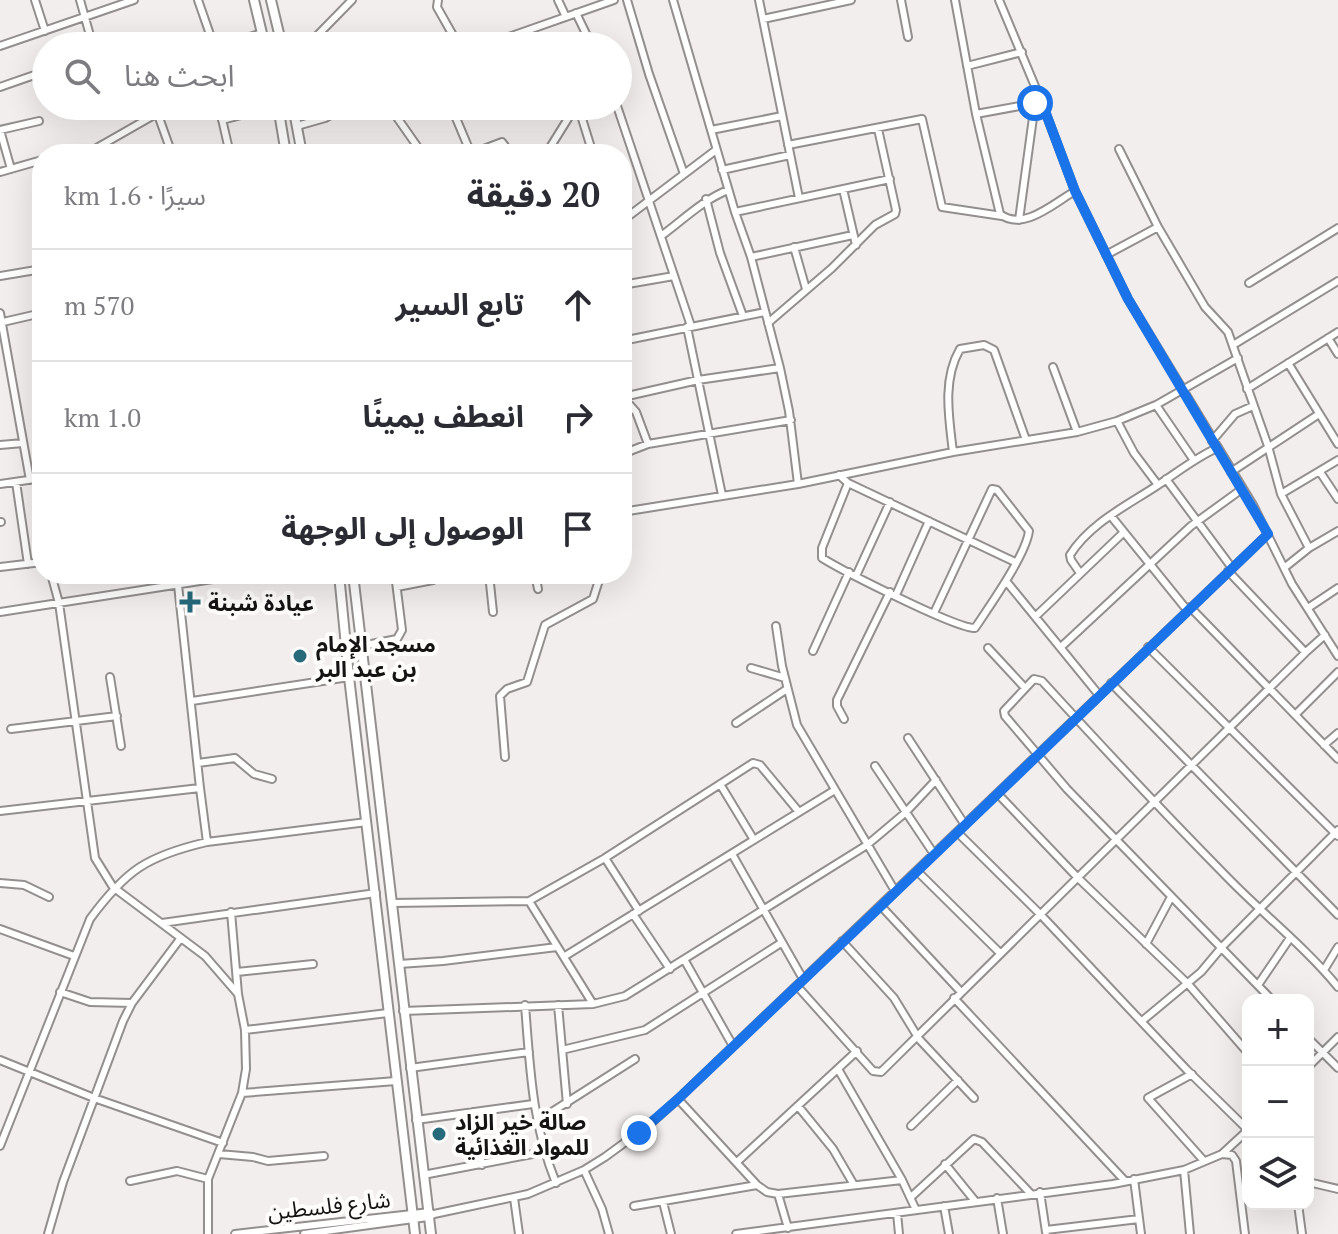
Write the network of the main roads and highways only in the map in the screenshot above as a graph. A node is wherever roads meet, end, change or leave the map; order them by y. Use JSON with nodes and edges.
{"nodes":[{"id":1,"x":254,"y":0,"type":"edge"},
{"id":2,"x":271,"y":0,"type":"edge"},
{"id":3,"x":262,"y":32,"type":"edge"},
{"id":4,"x":279,"y":32,"type":"edge"},
{"id":5,"x":280,"y":120,"type":"edge"},
{"id":6,"x":296,"y":120,"type":"edge"},
{"id":7,"x":284,"y":144,"type":"edge"},
{"id":8,"x":300,"y":144,"type":"edge"},
{"id":9,"x":340,"y":584,"type":"edge"},
{"id":10,"x":354,"y":584,"type":"edge"},
{"id":11,"x":415,"y":1234,"type":"edge"},
{"id":12,"x":431,"y":1234,"type":"edge"}],
"edges":[{"from":1,"to":3,"type":"main road"},
{"from":2,"to":4,"type":"main road"},
{"from":5,"to":7,"type":"main road"},
{"from":6,"to":8,"type":"main road"},
{"from":9,"to":11,"type":"main road"},
{"from":10,"to":12,"type":"main road"}]}
